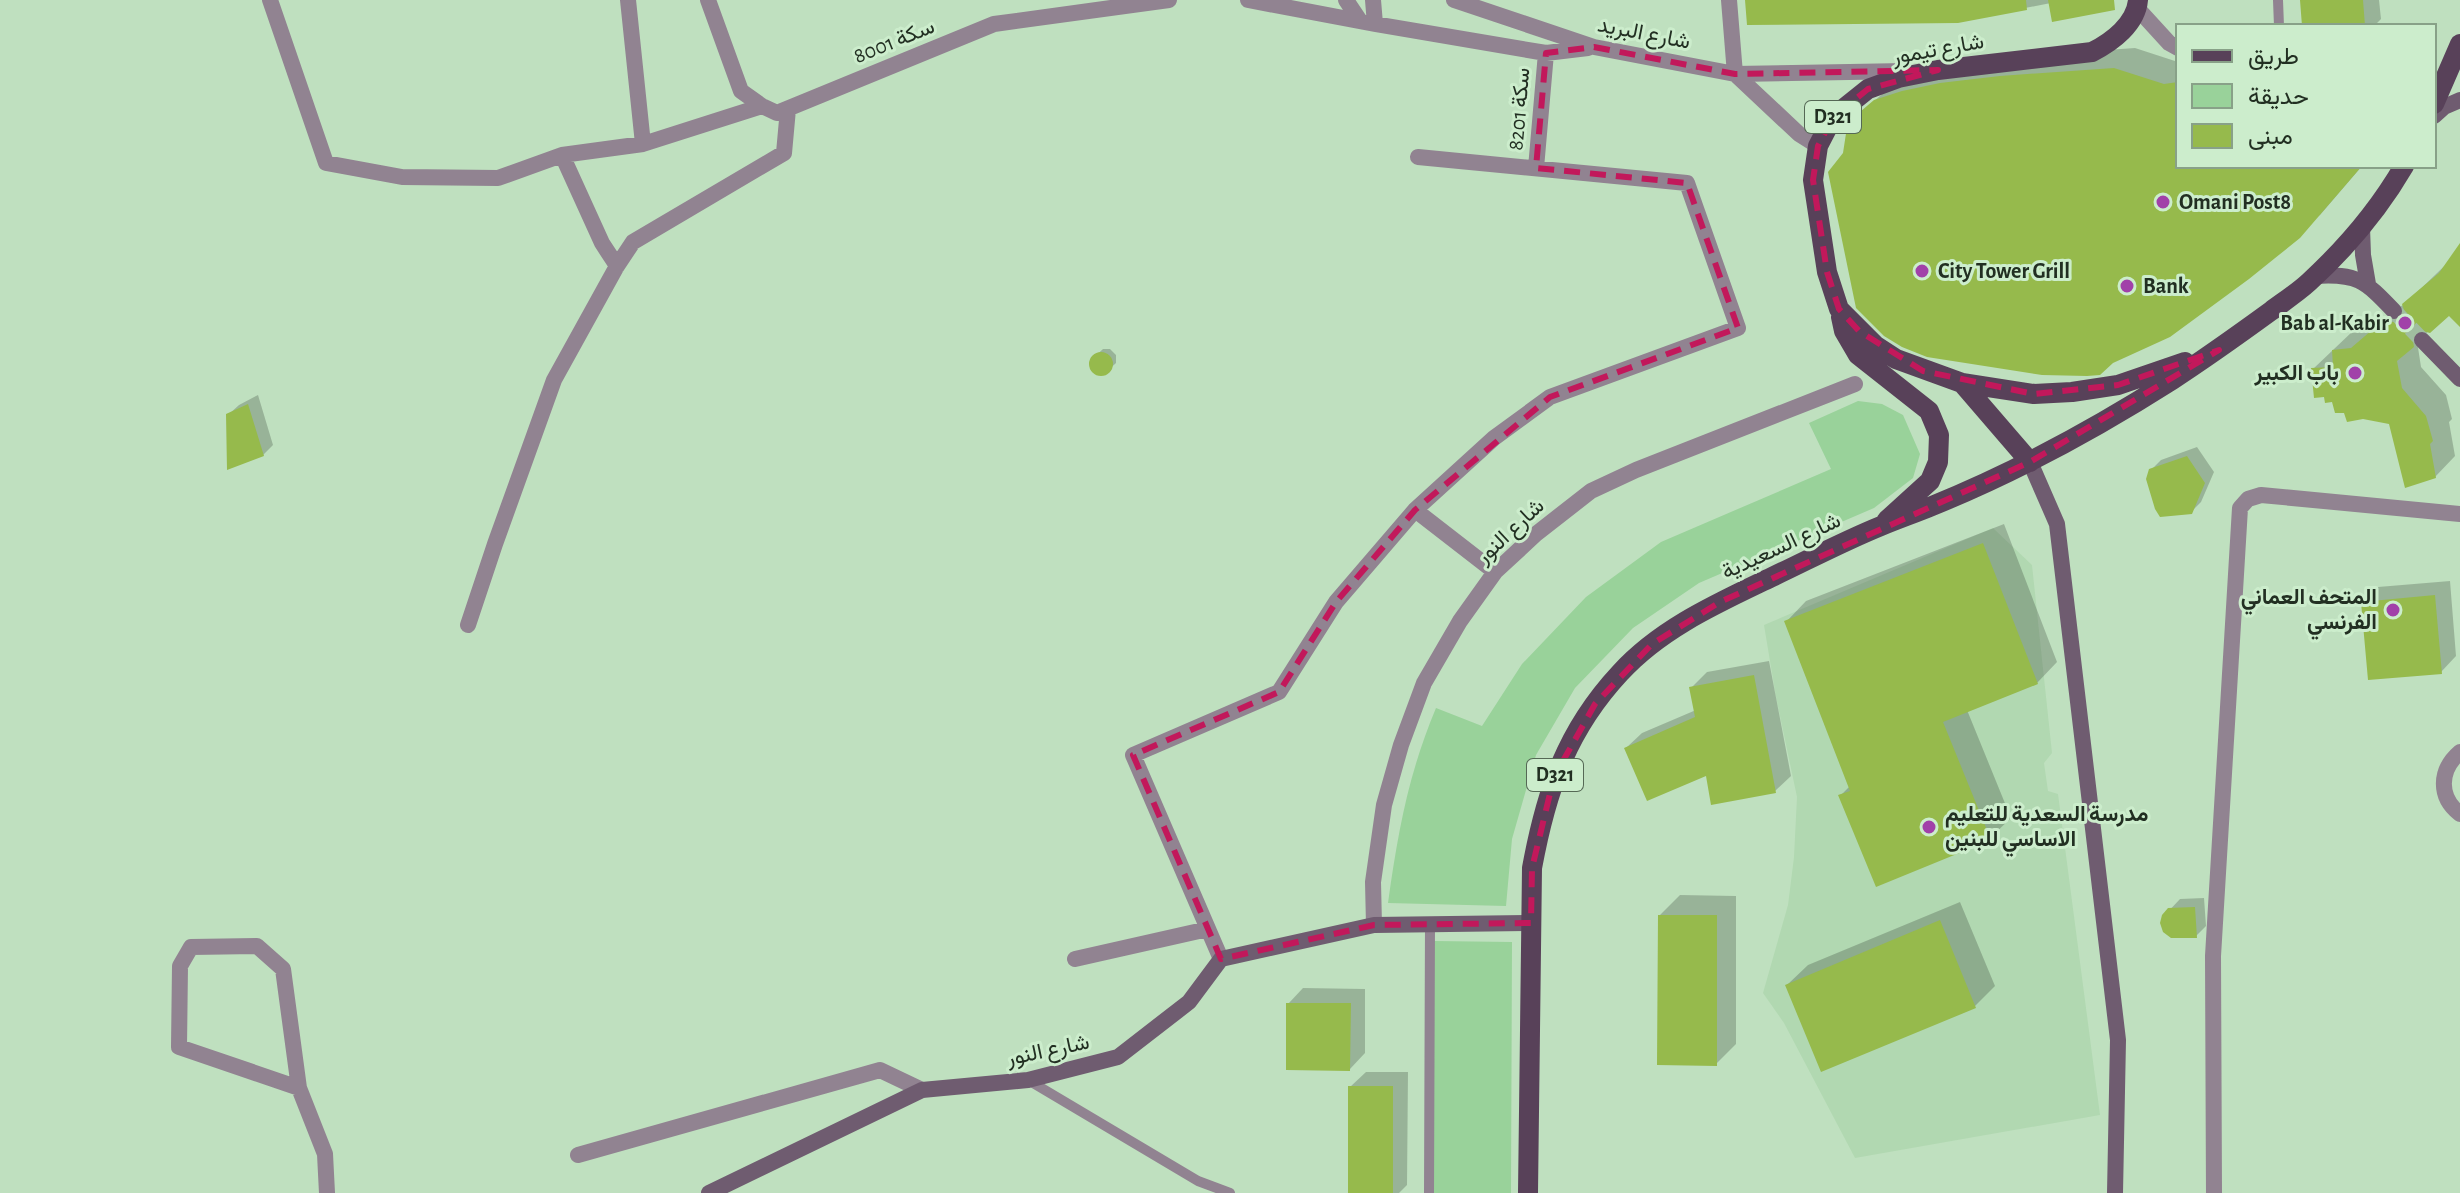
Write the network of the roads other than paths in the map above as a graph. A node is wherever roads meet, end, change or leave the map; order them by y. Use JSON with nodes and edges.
{"nodes":[{"id":1,"x":270,"y":0,"type":"edge"},
{"id":2,"x":628,"y":0,"type":"edge"},
{"id":3,"x":708,"y":0,"type":"edge"},
{"id":4,"x":1169,"y":0,"type":"edge"},
{"id":5,"x":1248,"y":0,"type":"edge"},
{"id":6,"x":1346,"y":0,"type":"edge"},
{"id":7,"x":1373,"y":0,"type":"edge"},
{"id":8,"x":1454,"y":0,"type":"edge"},
{"id":9,"x":1729,"y":0,"type":"edge"},
{"id":10,"x":2278,"y":0,"type":"edge"},
{"id":11,"x":2138,"y":4,"type":"edge"},
{"id":12,"x":1368,"y":23,"type":"junction"},
{"id":13,"x":2279,"y":24,"type":"edge"},
{"id":14,"x":2460,"y":44,"type":"edge"},
{"id":15,"x":1594,"y":47,"type":"junction"},
{"id":16,"x":2176,"y":47,"type":"edge"},
{"id":17,"x":1546,"y":53,"type":"junction"},
{"id":18,"x":1938,"y":70,"type":"junction"},
{"id":19,"x":1735,"y":74,"type":"junction"},
{"id":20,"x":2436,"y":99,"type":"edge"},
{"id":21,"x":2460,"y":100,"type":"edge"},
{"id":22,"x":762,"y":106,"type":"junction"},
{"id":23,"x":788,"y":109,"type":"junction"},
{"id":24,"x":2436,"y":114,"type":"edge"},
{"id":25,"x":643,"y":144,"type":"junction"},
{"id":26,"x":1818,"y":146,"type":"junction"},
{"id":27,"x":562,"y":155,"type":"junction"},
{"id":28,"x":1418,"y":157,"type":"dead end"},
{"id":29,"x":1536,"y":168,"type":"junction"},
{"id":30,"x":2403,"y":168,"type":"edge"},
{"id":31,"x":2362,"y":227,"type":"junction"},
{"id":32,"x":617,"y":266,"type":"junction"},
{"id":33,"x":2315,"y":276,"type":"junction"},
{"id":34,"x":2368,"y":284,"type":"junction"},
{"id":35,"x":1839,"y":309,"type":"junction"},
{"id":36,"x":2394,"y":311,"type":"tunnel mouth"},
{"id":37,"x":2422,"y":340,"type":"tunnel mouth"},
{"id":38,"x":2219,"y":350,"type":"junction"},
{"id":39,"x":2460,"y":379,"type":"edge"},
{"id":40,"x":1962,"y":383,"type":"junction"},
{"id":41,"x":1855,"y":384,"type":"dead end"},
{"id":42,"x":2030,"y":462,"type":"junction"},
{"id":43,"x":1415,"y":510,"type":"junction"},
{"id":44,"x":2460,"y":514,"type":"edge"},
{"id":45,"x":1880,"y":526,"type":"junction"},
{"id":46,"x":1495,"y":572,"type":"junction"},
{"id":47,"x":468,"y":625,"type":"dead end"},
{"id":48,"x":2460,"y":752,"type":"edge"},
{"id":49,"x":2460,"y":814,"type":"edge"},
{"id":50,"x":1531,"y":923,"type":"junction"},
{"id":51,"x":1430,"y":924,"type":"junction"},
{"id":52,"x":1374,"y":925,"type":"junction"},
{"id":53,"x":1208,"y":929,"type":"junction"},
{"id":54,"x":1075,"y":959,"type":"dead end"},
{"id":55,"x":1221,"y":959,"type":"junction"},
{"id":56,"x":1028,"y":1080,"type":"junction"},
{"id":57,"x":299,"y":1088,"type":"junction"},
{"id":58,"x":922,"y":1090,"type":"junction"},
{"id":59,"x":578,"y":1155,"type":"dead end"},
{"id":60,"x":327,"y":1193,"type":"edge"},
{"id":61,"x":709,"y":1193,"type":"edge"},
{"id":62,"x":1230,"y":1193,"type":"edge"},
{"id":63,"x":1429,"y":1193,"type":"edge"},
{"id":64,"x":1528,"y":1193,"type":"edge"},
{"id":65,"x":2115,"y":1193,"type":"edge"},
{"id":66,"x":2214,"y":1193,"type":"edge"}],
"edges":[{"from":1,"to":27,"type":"street"},
{"from":2,"to":25,"type":"street"},
{"from":3,"to":22,"type":"street"},
{"from":4,"to":23,"type":"street","name":"سكة 8001"},
{"from":5,"to":12,"type":"street"},
{"from":6,"to":12,"type":"street"},
{"from":7,"to":12,"type":"street"},
{"from":8,"to":15,"type":"street","name":"شارع البريد"},
{"from":9,"to":19,"type":"street"},
{"from":10,"to":13,"type":"lane"},
{"from":11,"to":16,"type":"street"},
{"from":11,"to":18,"type":"main road","name":"شارع تيمور","number":"D321"},
{"from":12,"to":17,"type":"street"},
{"from":14,"to":20,"type":"main road"},
{"from":15,"to":17,"type":"street"},
{"from":15,"to":19,"type":"street","name":"شارع البريد"},
{"from":17,"to":29,"type":"street","name":"سكة 8201"},
{"from":18,"to":19,"type":"street","name":"شارع البريد"},
{"from":18,"to":26,"type":"main road","name":"شارع تيمور","number":"D321"},
{"from":19,"to":26,"type":"street"},
{"from":21,"to":24,"type":"street"},
{"from":22,"to":23,"type":"street","name":"سكة 8001"},
{"from":22,"to":25,"type":"street"},
{"from":23,"to":32,"type":"street"},
{"from":25,"to":27,"type":"street"},
{"from":26,"to":35,"type":"main road","name":"شارع تيمور","number":"D321"},
{"from":27,"to":32,"type":"street"},
{"from":28,"to":29,"type":"street"},
{"from":29,"to":43,"type":"street"},
{"from":30,"to":31,"type":"main road","name":"شارع السعيدية","number":"D321"},
{"from":31,"to":33,"type":"main road","name":"شارع السعيدية","number":"D321"},
{"from":31,"to":34,"type":"street"},
{"from":32,"to":47,"type":"street"},
{"from":33,"to":34,"type":"street"},
{"from":33,"to":38,"type":"main road","name":"شارع السعيدية","number":"D321"},
{"from":34,"to":36,"type":"street"},
{"from":35,"to":40,"type":"main road","name":"شارع تيمور","number":"D321"},
{"from":35,"to":45,"type":"main road","name":"شارع تيمور","number":"D321"},
{"from":37,"to":39,"type":"street"},
{"from":38,"to":40,"type":"main road","name":"شارع تيمور","number":"D321"},
{"from":38,"to":42,"type":"main road","name":"شارع السعيدية","number":"D321"},
{"from":40,"to":42,"type":"main road"},
{"from":41,"to":46,"type":"street","name":"شارع النور"},
{"from":42,"to":45,"type":"main road","name":"شارع السعيدية","number":"D321"},
{"from":42,"to":65,"type":"street"},
{"from":43,"to":46,"type":"street"},
{"from":43,"to":53,"type":"street"},
{"from":44,"to":66,"type":"street"},
{"from":45,"to":50,"type":"main road","name":"شارع السعيدية","number":"D321"},
{"from":46,"to":52,"type":"street","name":"شارع النور"},
{"from":48,"to":49,"type":"street"},
{"from":50,"to":51,"type":"street"},
{"from":50,"to":64,"type":"main road","name":"شارع السعيدية","number":"D321"},
{"from":51,"to":52,"type":"street"},
{"from":51,"to":63,"type":"lane"},
{"from":52,"to":55,"type":"street"},
{"from":53,"to":54,"type":"street"},
{"from":53,"to":55,"type":"street"},
{"from":55,"to":56,"type":"street","name":"شارع النور"},
{"from":56,"to":58,"type":"street","name":"شارع النور"},
{"from":56,"to":62,"type":"lane"},
{"from":57,"to":57,"type":"street"},
{"from":57,"to":60,"type":"street"},
{"from":58,"to":59,"type":"street"},
{"from":58,"to":61,"type":"street","name":"شارع النور"}]}
